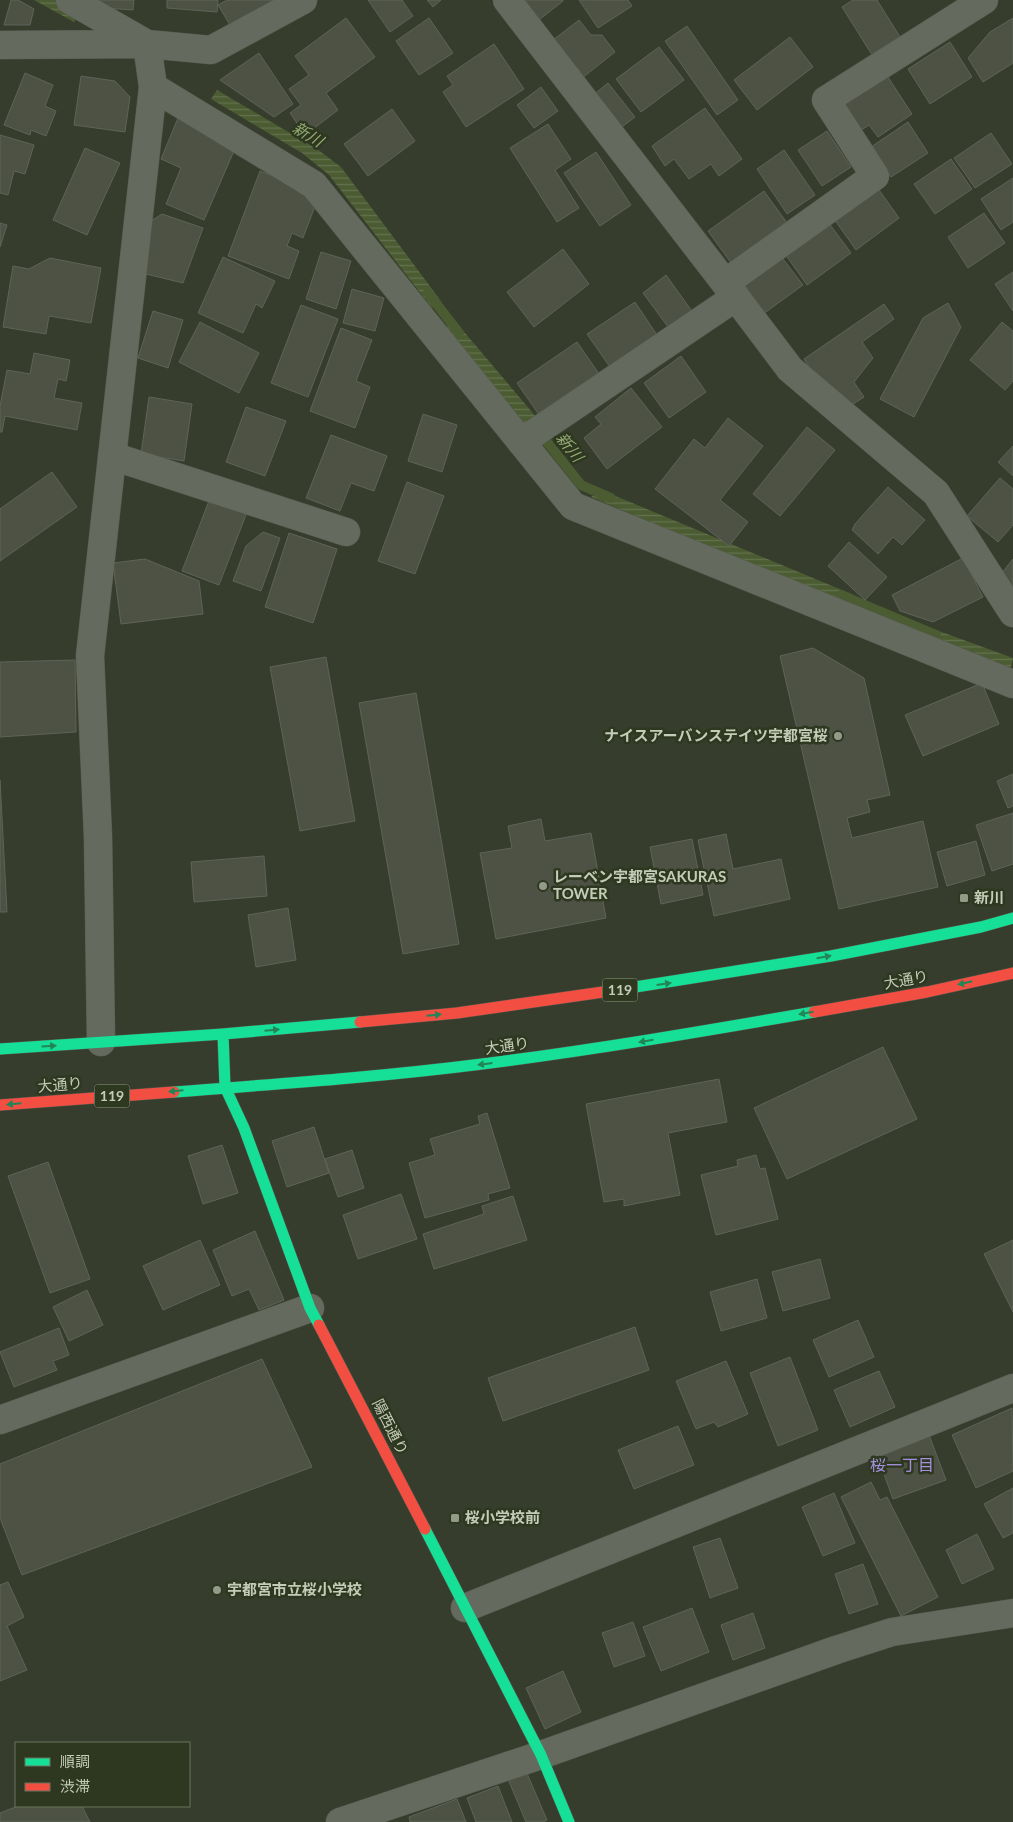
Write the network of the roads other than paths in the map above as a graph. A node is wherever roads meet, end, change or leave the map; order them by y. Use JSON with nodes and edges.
{"nodes":[{"id":1,"x":70,"y":0,"type":"edge"},
{"id":2,"x":303,"y":0,"type":"edge"},
{"id":3,"x":506,"y":0,"type":"edge"},
{"id":4,"x":984,"y":0,"type":"edge"},
{"id":5,"x":147,"y":44,"type":"junction"},
{"id":6,"x":0,"y":45,"type":"edge"},
{"id":7,"x":153,"y":87,"type":"junction"},
{"id":8,"x":731,"y":290,"type":"junction"},
{"id":9,"x":523,"y":440,"type":"junction"},
{"id":10,"x":112,"y":456,"type":"junction"},
{"id":11,"x":346,"y":532,"type":"dead end"},
{"id":12,"x":1013,"y":613,"type":"edge"},
{"id":13,"x":1013,"y":684,"type":"edge"},
{"id":14,"x":1013,"y":918,"type":"edge"},
{"id":15,"x":1013,"y":973,"type":"edge"},
{"id":16,"x":223,"y":1034,"type":"junction"},
{"id":17,"x":101,"y":1042,"type":"junction"},
{"id":18,"x":0,"y":1049,"type":"edge"},
{"id":19,"x":225,"y":1087,"type":"junction"},
{"id":20,"x":0,"y":1105,"type":"edge"},
{"id":21,"x":310,"y":1308,"type":"junction"},
{"id":22,"x":1013,"y":1388,"type":"edge"},
{"id":23,"x":0,"y":1420,"type":"edge"},
{"id":24,"x":465,"y":1608,"type":"junction"},
{"id":25,"x":1013,"y":1613,"type":"edge"},
{"id":26,"x":540,"y":1755,"type":"junction"},
{"id":27,"x":340,"y":1822,"type":"edge"},
{"id":28,"x":569,"y":1822,"type":"edge"}],
"edges":[{"from":1,"to":5,"type":"street"},
{"from":2,"to":5,"type":"street"},
{"from":3,"to":8,"type":"street"},
{"from":4,"to":8,"type":"street"},
{"from":5,"to":6,"type":"street"},
{"from":5,"to":7,"type":"street"},
{"from":7,"to":9,"type":"street"},
{"from":7,"to":10,"type":"street"},
{"from":8,"to":9,"type":"street"},
{"from":8,"to":12,"type":"street"},
{"from":9,"to":13,"type":"street"},
{"from":10,"to":11,"type":"street"},
{"from":10,"to":17,"type":"street"},
{"from":16,"to":14,"type":"main road","number":"119","one_way":true},
{"from":15,"to":19,"type":"main road","name":"大通り","number":"119","one_way":true},
{"from":16,"to":17,"type":"main road","number":"119"},
{"from":16,"to":19,"type":"main road","name":"陽西通り"},
{"from":18,"to":17,"type":"main road","number":"119","one_way":true},
{"from":19,"to":20,"type":"main road","name":"大通り","number":"119","one_way":true},
{"from":19,"to":21,"type":"main road","name":"陽西通り"},
{"from":21,"to":23,"type":"street"},
{"from":21,"to":24,"type":"main road","name":"陽西通り"},
{"from":22,"to":24,"type":"street"},
{"from":24,"to":26,"type":"main road","name":"陽西通り"},
{"from":25,"to":26,"type":"street"},
{"from":26,"to":27,"type":"street"},
{"from":26,"to":28,"type":"main road","name":"陽西通り"}]}
